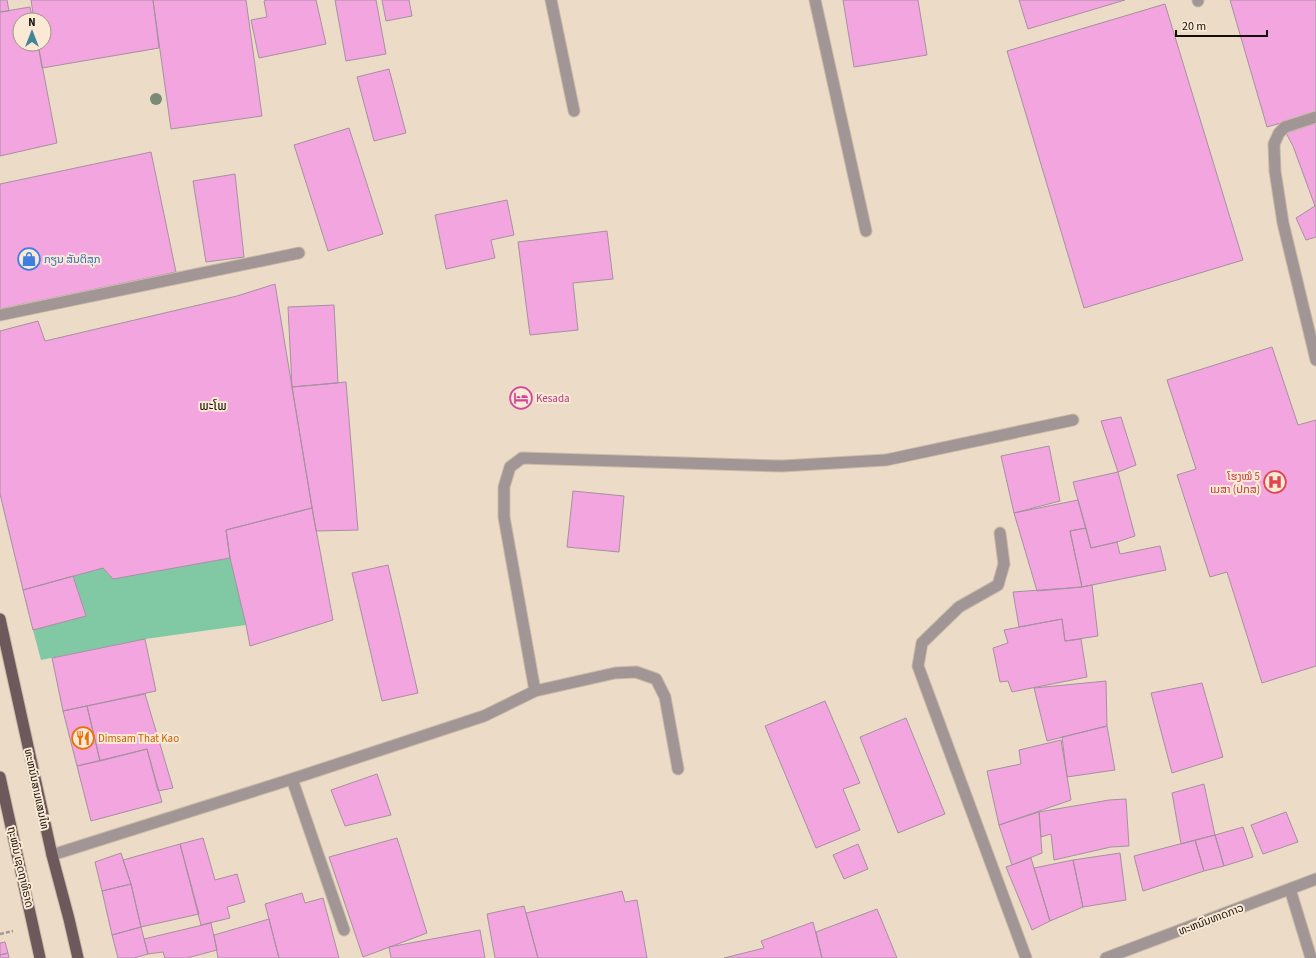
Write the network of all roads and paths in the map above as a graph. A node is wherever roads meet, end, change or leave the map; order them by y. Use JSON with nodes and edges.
{"nodes":[{"id":1,"x":551,"y":0,"type":"edge"},
{"id":2,"x":814,"y":0,"type":"edge"},
{"id":3,"x":574,"y":111,"type":"dead end"},
{"id":4,"x":1316,"y":117,"type":"edge"},
{"id":5,"x":866,"y":231,"type":"dead end"},
{"id":6,"x":299,"y":253,"type":"dead end"},
{"id":7,"x":0,"y":315,"type":"edge"},
{"id":8,"x":1316,"y":360,"type":"edge"},
{"id":9,"x":1074,"y":420,"type":"dead end"},
{"id":10,"x":1000,"y":533,"type":"dead end"},
{"id":11,"x":0,"y":619,"type":"edge"},
{"id":12,"x":535,"y":691,"type":"junction"},
{"id":13,"x":678,"y":769,"type":"dead end"},
{"id":14,"x":0,"y":777,"type":"edge"},
{"id":15,"x":292,"y":779,"type":"junction"},
{"id":16,"x":52,"y":854,"type":"junction"},
{"id":17,"x":1316,"y":879,"type":"edge"},
{"id":18,"x":1290,"y":889,"type":"junction"},
{"id":19,"x":344,"y":930,"type":"dead end"},
{"id":20,"x":40,"y":958,"type":"edge"},
{"id":21,"x":78,"y":958,"type":"edge"},
{"id":22,"x":1026,"y":958,"type":"edge"},
{"id":23,"x":1106,"y":958,"type":"edge"},
{"id":24,"x":1310,"y":958,"type":"edge"}],
"edges":[{"from":1,"to":3,"type":"street"},
{"from":2,"to":5,"type":"street"},
{"from":4,"to":8,"type":"street"},
{"from":6,"to":7,"type":"street"},
{"from":9,"to":12,"type":"street"},
{"from":10,"to":22,"type":"street"},
{"from":11,"to":16,"type":"main road","name":"ທະຫນົນສາມແສນໄທ"},
{"from":12,"to":13,"type":"street"},
{"from":12,"to":15,"type":"street"},
{"from":14,"to":20,"type":"main road","name":"ຖະໜົນ ເຊດຖາທິຣາດ"},
{"from":15,"to":16,"type":"street"},
{"from":15,"to":19,"type":"street"},
{"from":16,"to":21,"type":"main road","name":"ທະຫນົນສາມແສນໄທ"},
{"from":17,"to":18,"type":"street","name":"ທະຫນົນທາດກາວ"},
{"from":18,"to":23,"type":"street","name":"ທະຫນົນທາດກາວ"},
{"from":18,"to":24,"type":"street"}]}
